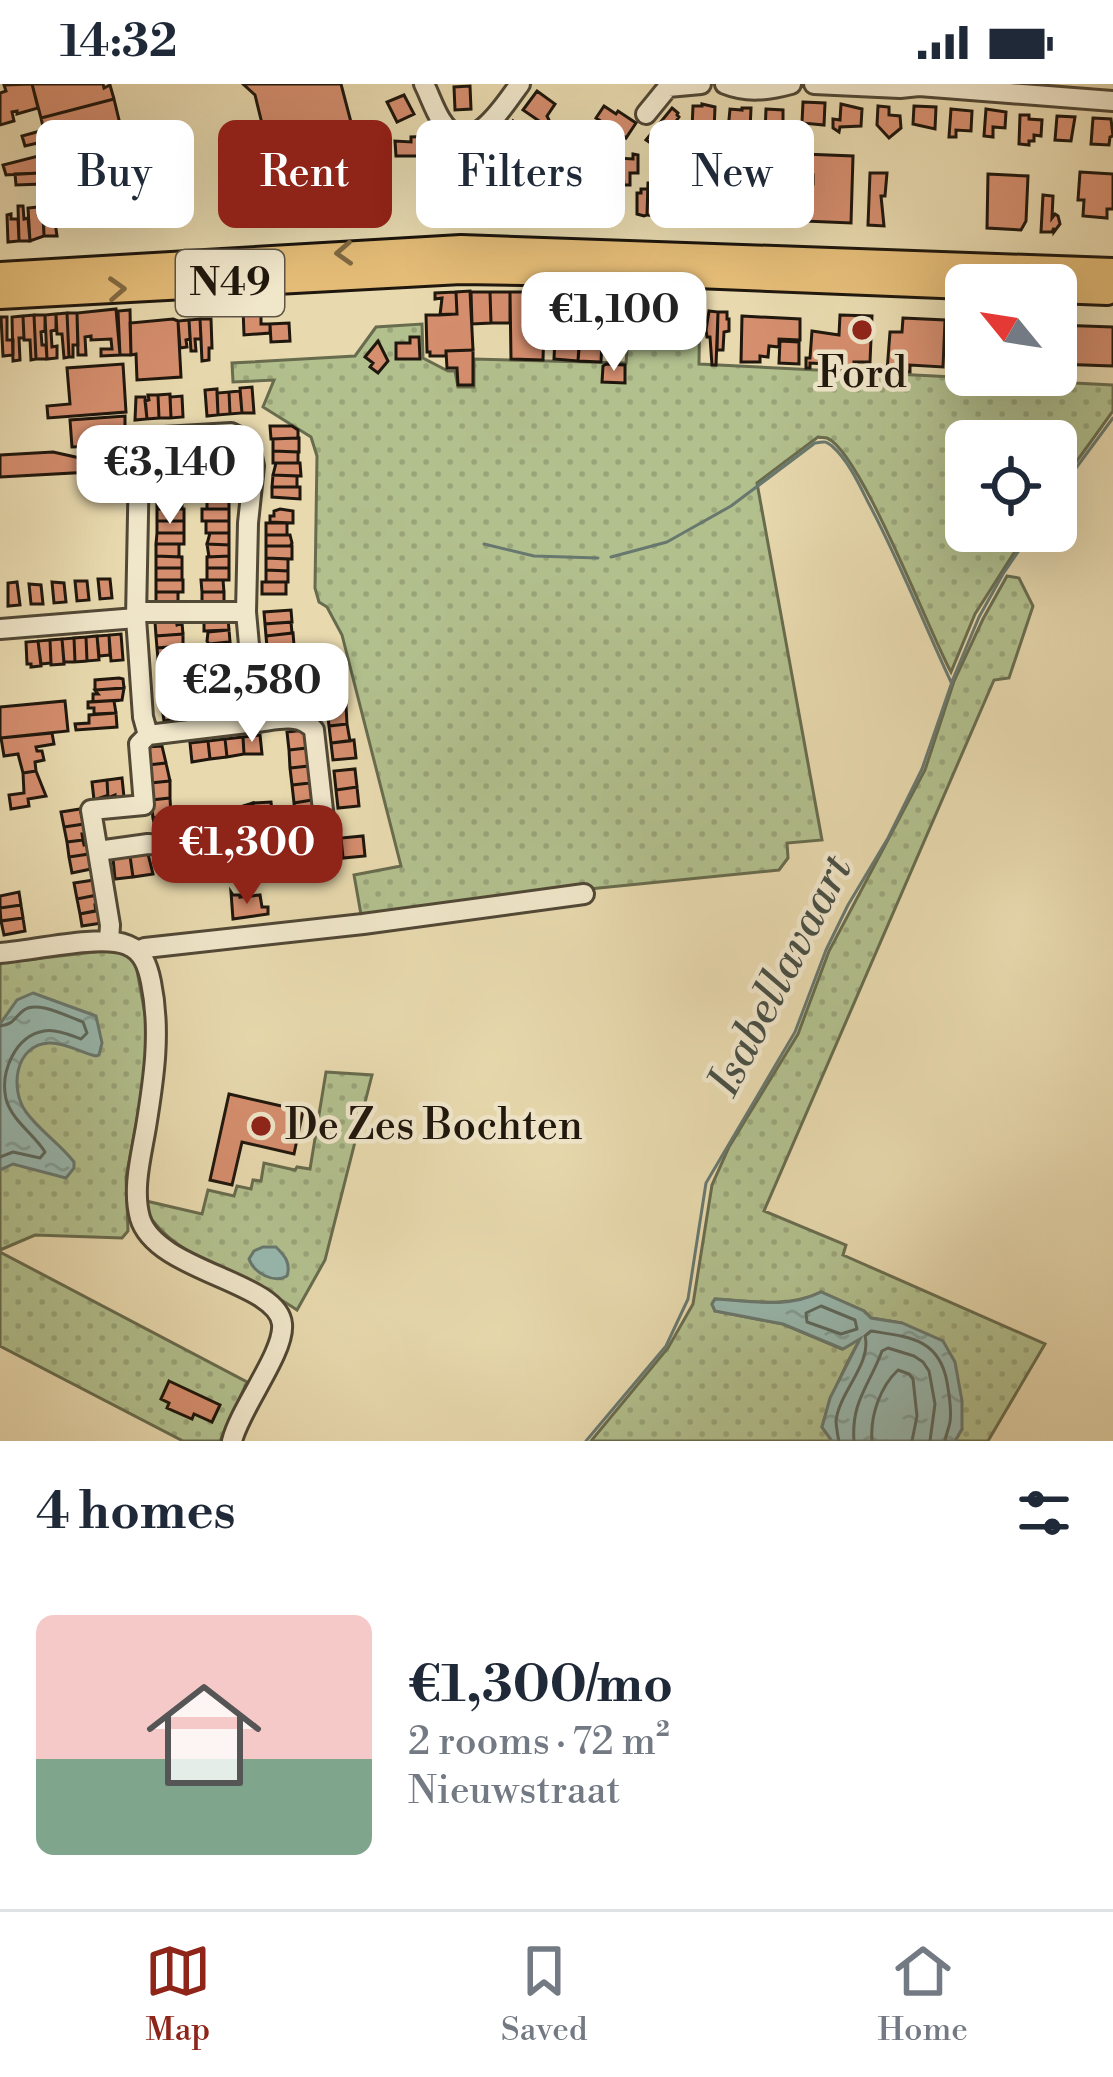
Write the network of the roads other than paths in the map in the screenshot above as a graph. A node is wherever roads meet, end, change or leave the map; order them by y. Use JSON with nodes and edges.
{"nodes":[{"id":1,"x":424,"y":84,"type":"edge"},
{"id":2,"x":520,"y":84,"type":"edge"},
{"id":3,"x":701,"y":84,"type":"edge"},
{"id":4,"x":725,"y":84,"type":"edge"},
{"id":5,"x":791,"y":84,"type":"edge"},
{"id":6,"x":814,"y":84,"type":"edge"},
{"id":7,"x":962,"y":86,"type":"edge"},
{"id":8,"x":1113,"y":101,"type":"edge"},
{"id":9,"x":646,"y":114,"type":"dead end"},
{"id":10,"x":0,"y":275,"type":"edge"},
{"id":11,"x":1112,"y":281,"type":"edge"},
{"id":12,"x":945,"y":285,"type":"edge"},
{"id":13,"x":1077,"y":287,"type":"edge"},
{"id":14,"x":0,"y":296,"type":"edge"},
{"id":15,"x":246,"y":612,"type":"junction"},
{"id":16,"x":136,"y":615,"type":"junction"},
{"id":17,"x":0,"y":629,"type":"edge"},
{"id":18,"x":256,"y":722,"type":"junction"},
{"id":19,"x":148,"y":735,"type":"junction"},
{"id":20,"x":144,"y":805,"type":"junction"},
{"id":21,"x":148,"y":844,"type":"junction"},
{"id":22,"x":98,"y":851,"type":"junction"},
{"id":23,"x":584,"y":894,"type":"dead end"},
{"id":24,"x":109,"y":941,"type":"junction"},
{"id":25,"x":137,"y":951,"type":"junction"},
{"id":26,"x":0,"y":953,"type":"edge"},
{"id":27,"x":232,"y":1441,"type":"edge"}],
"edges":[{"from":1,"to":2,"type":"street"},
{"from":3,"to":9,"type":"street"},
{"from":4,"to":5,"type":"street"},
{"from":6,"to":7,"type":"street"},
{"from":7,"to":8,"type":"street"},
{"from":11,"to":10,"type":"main road","number":"N49","one_way":true},
{"from":11,"to":13,"type":"main road","number":"N49"},
{"from":14,"to":12,"type":"main road","number":"N49","one_way":true},
{"from":15,"to":16,"type":"street"},
{"from":15,"to":16,"type":"street"},
{"from":15,"to":18,"type":"street"},
{"from":16,"to":17,"type":"street"},
{"from":16,"to":19,"type":"street"},
{"from":18,"to":19,"type":"street"},
{"from":18,"to":21,"type":"street"},
{"from":19,"to":20,"type":"street"},
{"from":20,"to":21,"type":"street"},
{"from":20,"to":22,"type":"street"},
{"from":21,"to":22,"type":"street"},
{"from":22,"to":24,"type":"street"},
{"from":23,"to":25,"type":"street"},
{"from":24,"to":25,"type":"street"},
{"from":24,"to":26,"type":"street"},
{"from":25,"to":27,"type":"street"}]}
